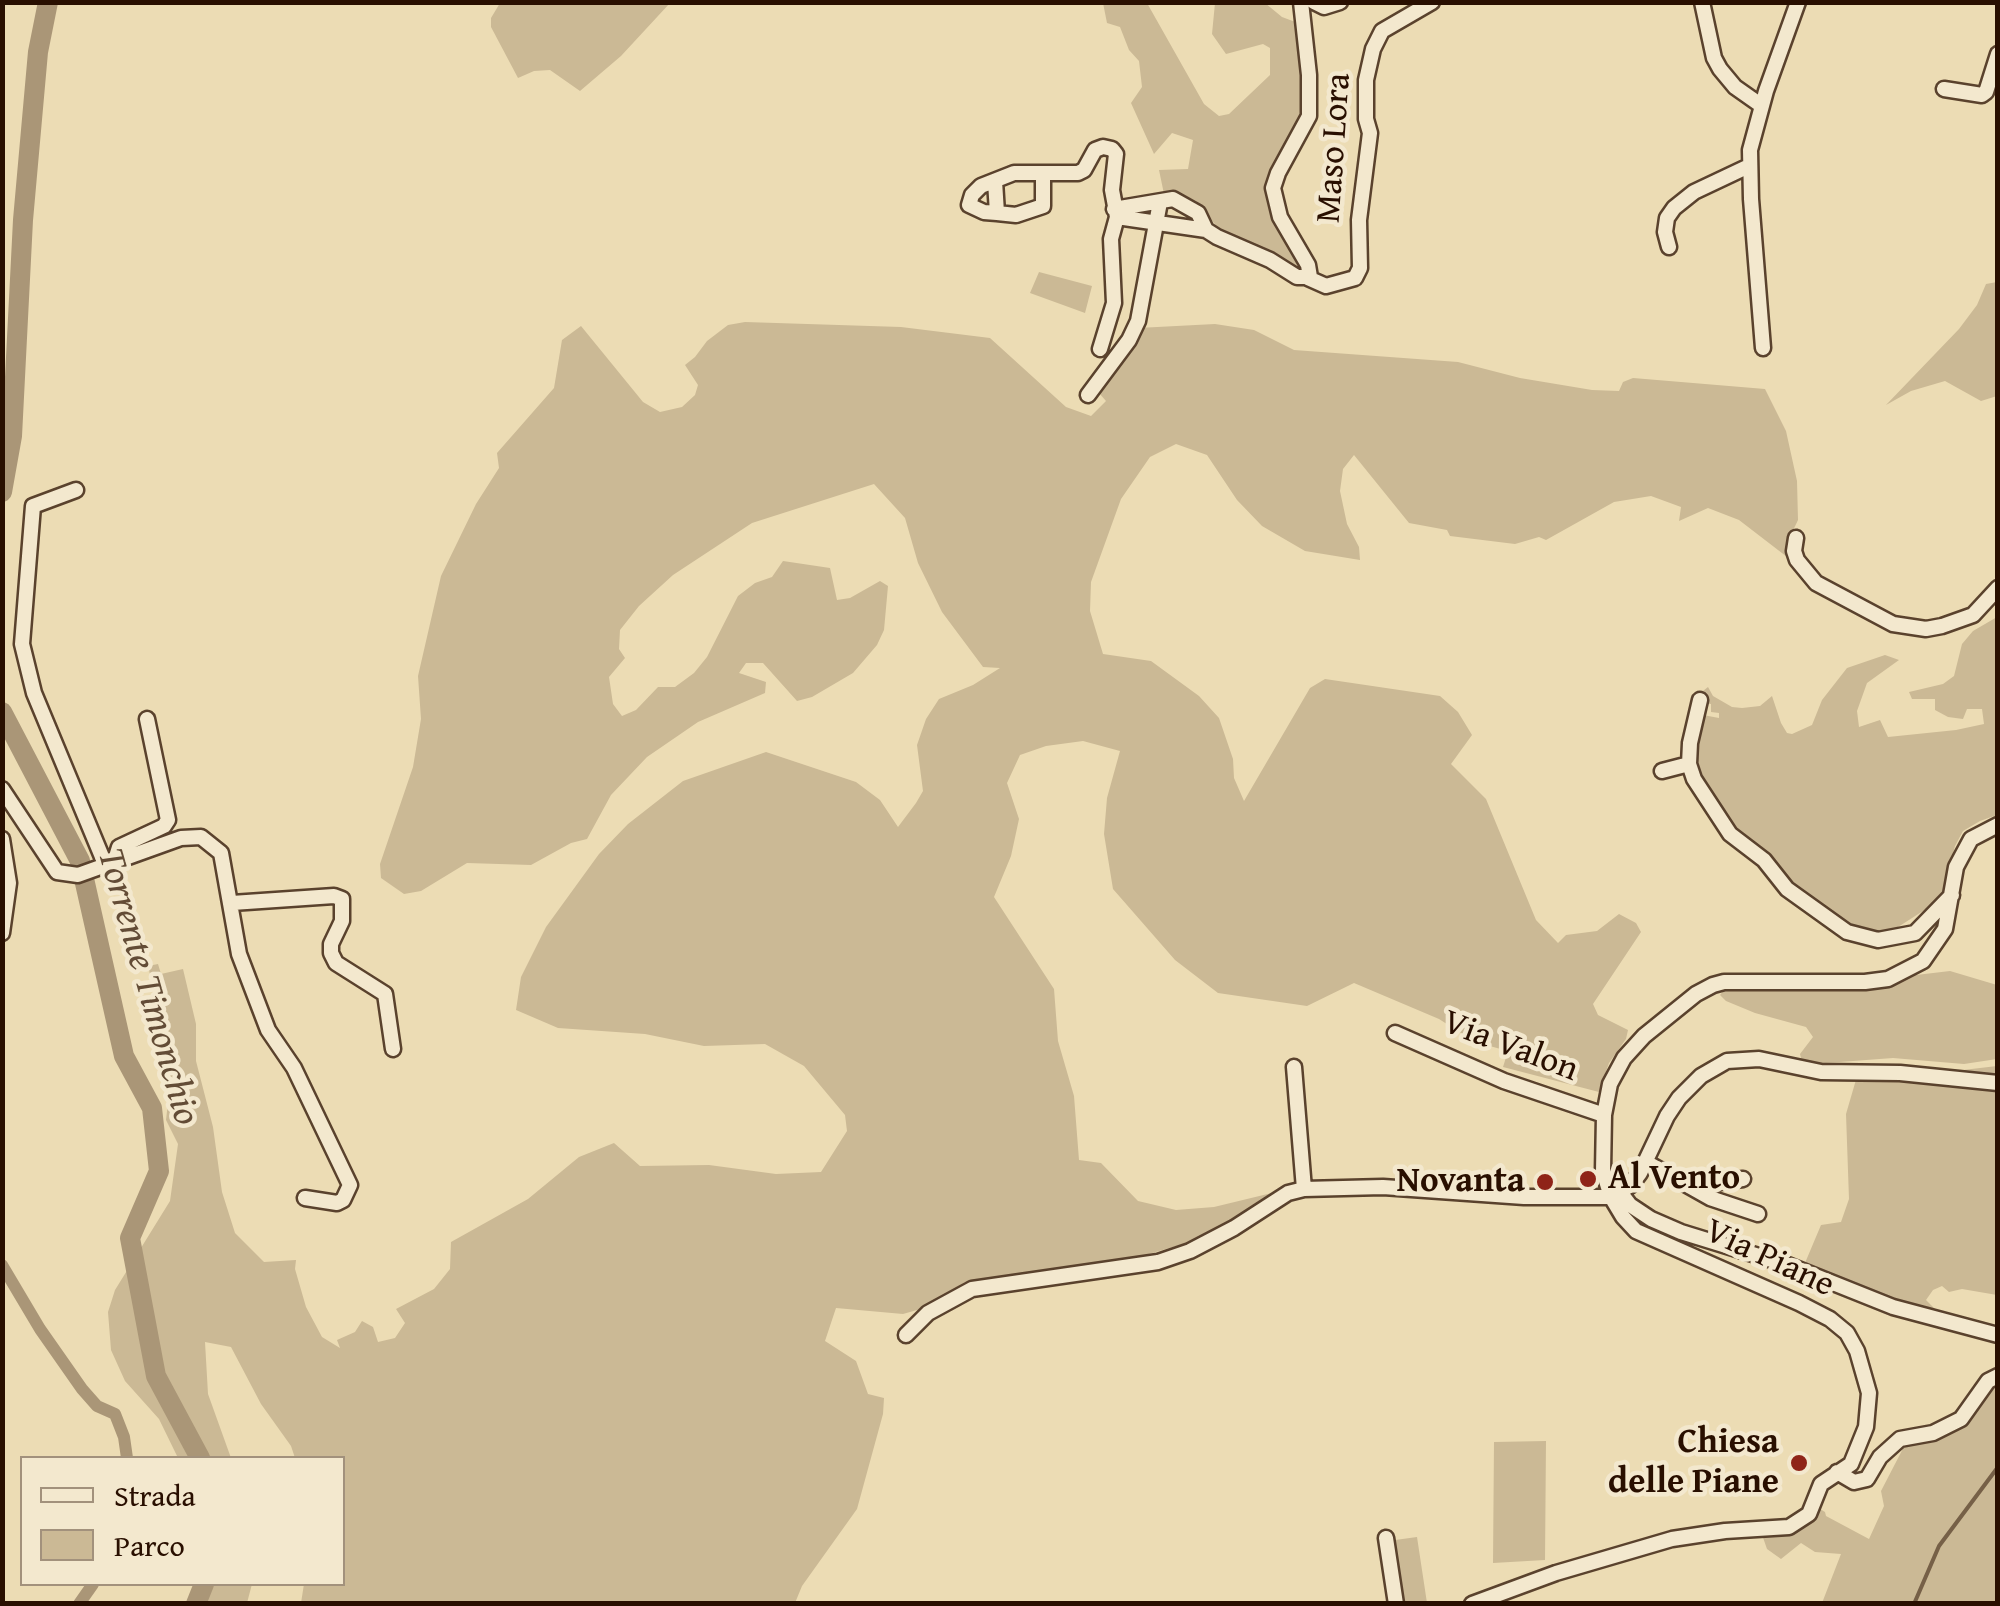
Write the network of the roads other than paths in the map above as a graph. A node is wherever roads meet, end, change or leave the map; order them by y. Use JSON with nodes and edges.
{"nodes":[{"id":1,"x":1301,"y":2,"type":"edge"},
{"id":2,"x":1314,"y":2,"type":"edge"},
{"id":3,"x":1340,"y":2,"type":"edge"},
{"id":4,"x":1432,"y":2,"type":"edge"},
{"id":5,"x":1702,"y":2,"type":"edge"},
{"id":6,"x":1798,"y":2,"type":"edge"},
{"id":7,"x":1998,"y":54,"type":"edge"},
{"id":8,"x":1944,"y":89,"type":"dead end"},
{"id":9,"x":1762,"y":106,"type":"junction"},
{"id":10,"x":1749,"y":166,"type":"junction"},
{"id":11,"x":1043,"y":173,"type":"junction"},
{"id":12,"x":995,"y":181,"type":"junction"},
{"id":13,"x":1160,"y":202,"type":"junction"},
{"id":14,"x":997,"y":213,"type":"junction"},
{"id":15,"x":1116,"y":213,"type":"junction"},
{"id":16,"x":1156,"y":225,"type":"junction"},
{"id":17,"x":1206,"y":230,"type":"junction"},
{"id":18,"x":1669,"y":247,"type":"dead end"},
{"id":19,"x":1308,"y":278,"type":"junction"},
{"id":20,"x":1763,"y":348,"type":"dead end"},
{"id":21,"x":1100,"y":350,"type":"dead end"},
{"id":22,"x":1088,"y":395,"type":"dead end"},
{"id":23,"x":76,"y":490,"type":"dead end"},
{"id":24,"x":1796,"y":538,"type":"dead end"},
{"id":25,"x":1998,"y":588,"type":"edge"},
{"id":26,"x":1700,"y":700,"type":"dead end"},
{"id":27,"x":147,"y":719,"type":"dead end"},
{"id":28,"x":1690,"y":764,"type":"junction"},
{"id":29,"x":1662,"y":771,"type":"dead end"},
{"id":30,"x":2,"y":789,"type":"edge"},
{"id":31,"x":1998,"y":825,"type":"edge"},
{"id":32,"x":2,"y":840,"type":"edge"},
{"id":33,"x":105,"y":864,"type":"junction"},
{"id":34,"x":1953,"y":894,"type":"junction"},
{"id":35,"x":232,"y":903,"type":"junction"},
{"id":36,"x":2,"y":933,"type":"edge"},
{"id":37,"x":1395,"y":1033,"type":"dead end"},
{"id":38,"x":393,"y":1049,"type":"dead end"},
{"id":39,"x":1294,"y":1067,"type":"dead end"},
{"id":40,"x":1998,"y":1082,"type":"edge"},
{"id":41,"x":1604,"y":1116,"type":"junction"},
{"id":42,"x":1646,"y":1162,"type":"junction"},
{"id":43,"x":1742,"y":1180,"type":"dead end"},
{"id":44,"x":1689,"y":1186,"type":"junction"},
{"id":45,"x":1304,"y":1189,"type":"junction"},
{"id":46,"x":1616,"y":1194,"type":"junction"},
{"id":47,"x":306,"y":1198,"type":"dead end"},
{"id":48,"x":1758,"y":1214,"type":"dead end"},
{"id":49,"x":1998,"y":1335,"type":"edge"},
{"id":50,"x":909,"y":1341,"type":"dead end"},
{"id":51,"x":1998,"y":1376,"type":"edge"},
{"id":52,"x":1837,"y":1472,"type":"junction"},
{"id":53,"x":1386,"y":1538,"type":"dead end"},
{"id":54,"x":1396,"y":1604,"type":"edge"},
{"id":55,"x":1472,"y":1604,"type":"edge"}],
"edges":[{"from":1,"to":19,"type":"street"},
{"from":2,"to":3,"type":"street"},
{"from":4,"to":19,"type":"street","name":"Maso Lora"},
{"from":5,"to":9,"type":"street"},
{"from":6,"to":9,"type":"street"},
{"from":7,"to":8,"type":"street"},
{"from":9,"to":10,"type":"street"},
{"from":10,"to":18,"type":"street"},
{"from":10,"to":20,"type":"street"},
{"from":11,"to":12,"type":"street"},
{"from":11,"to":14,"type":"street"},
{"from":11,"to":15,"type":"street"},
{"from":12,"to":14,"type":"street"},
{"from":12,"to":14,"type":"street"},
{"from":13,"to":15,"type":"street"},
{"from":13,"to":16,"type":"street"},
{"from":13,"to":17,"type":"street"},
{"from":15,"to":16,"type":"street"},
{"from":15,"to":21,"type":"street"},
{"from":16,"to":17,"type":"street"},
{"from":16,"to":22,"type":"street"},
{"from":17,"to":19,"type":"street"},
{"from":23,"to":33,"type":"street"},
{"from":24,"to":25,"type":"street"},
{"from":26,"to":28,"type":"street"},
{"from":27,"to":33,"type":"street"},
{"from":28,"to":29,"type":"street"},
{"from":28,"to":34,"type":"street"},
{"from":30,"to":33,"type":"street"},
{"from":31,"to":34,"type":"street"},
{"from":32,"to":36,"type":"street"},
{"from":33,"to":35,"type":"street"},
{"from":34,"to":41,"type":"street"},
{"from":35,"to":38,"type":"street"},
{"from":35,"to":47,"type":"street"},
{"from":37,"to":41,"type":"street","name":"Via Valon"},
{"from":39,"to":45,"type":"street"},
{"from":40,"to":42,"type":"street"},
{"from":41,"to":46,"type":"street"},
{"from":42,"to":44,"type":"street"},
{"from":42,"to":46,"type":"street"},
{"from":43,"to":44,"type":"street"},
{"from":44,"to":48,"type":"street"},
{"from":45,"to":46,"type":"street"},
{"from":45,"to":50,"type":"street"},
{"from":46,"to":49,"type":"street","name":"Via Piane"},
{"from":46,"to":52,"type":"street","name":"Via Piane"},
{"from":51,"to":52,"type":"street"},
{"from":52,"to":55,"type":"street","name":"Via Piane"},
{"from":53,"to":54,"type":"street"}]}
